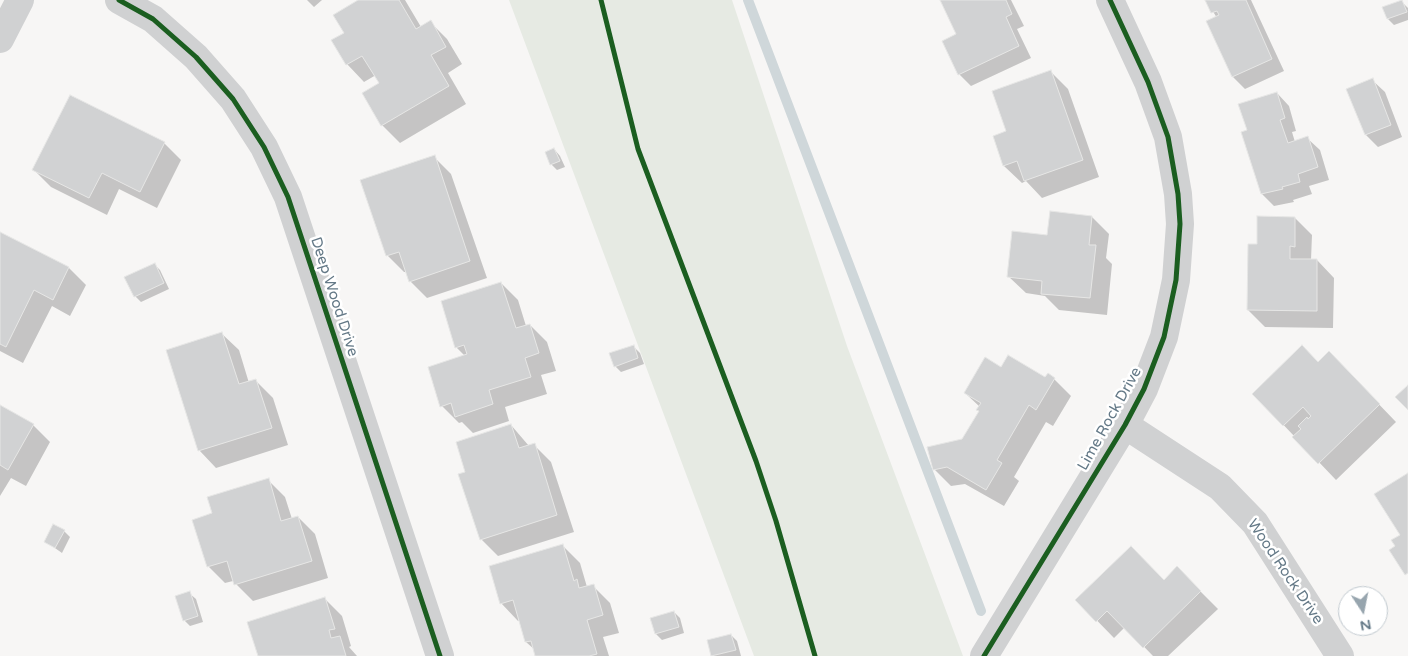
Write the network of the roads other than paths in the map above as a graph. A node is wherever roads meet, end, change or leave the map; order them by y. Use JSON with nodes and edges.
{"nodes":[{"id":1,"x":20,"y":0,"type":"edge"},
{"id":2,"x":119,"y":0,"type":"edge"},
{"id":3,"x":1110,"y":0,"type":"edge"},
{"id":4,"x":0,"y":39,"type":"edge"},
{"id":5,"x":1125,"y":425,"type":"junction"},
{"id":6,"x":440,"y":656,"type":"edge"},
{"id":7,"x":984,"y":656,"type":"edge"},
{"id":8,"x":1340,"y":656,"type":"edge"}],
"edges":[{"from":1,"to":4,"type":"street"},
{"from":2,"to":6,"type":"street","name":"Deep Wood Drive"},
{"from":3,"to":5,"type":"street","name":"Lime Rock Drive"},
{"from":5,"to":7,"type":"street","name":"Lime Rock Drive"},
{"from":5,"to":8,"type":"street","name":"Wood Rock Drive"}]}
